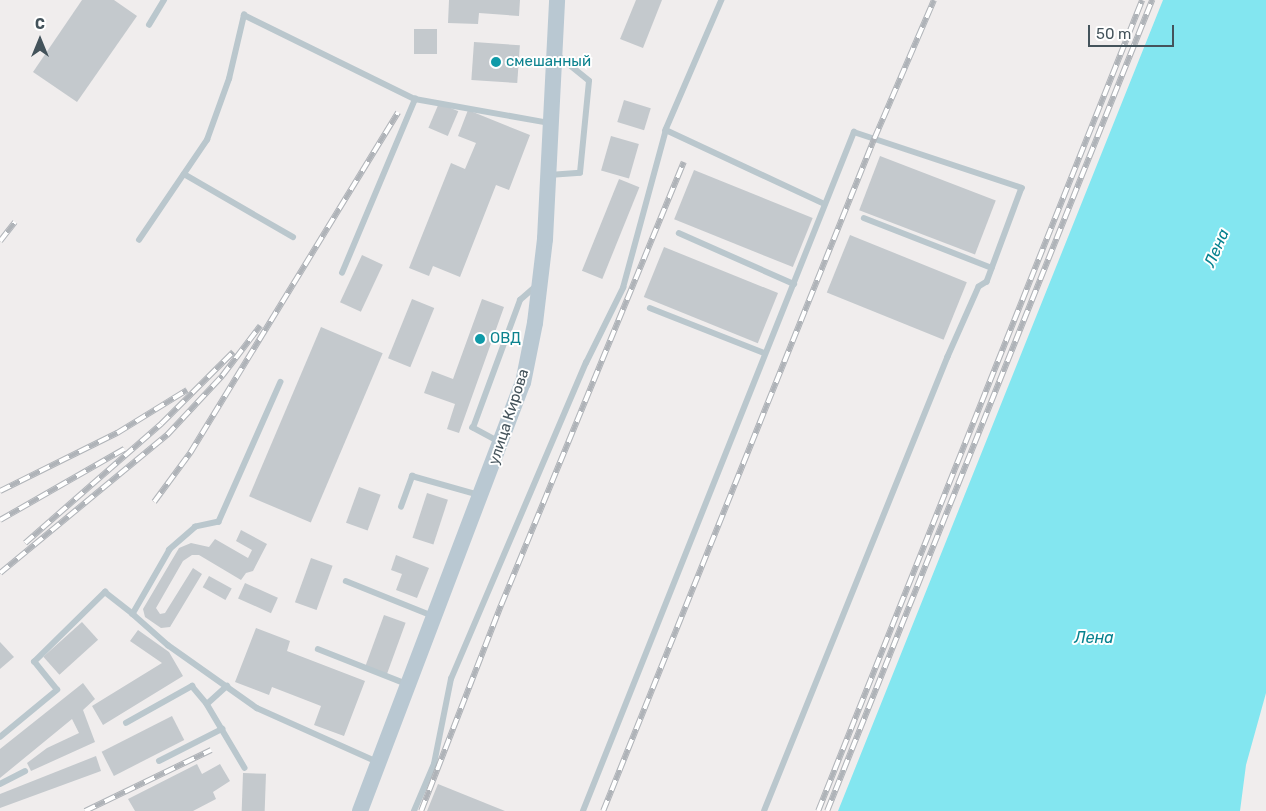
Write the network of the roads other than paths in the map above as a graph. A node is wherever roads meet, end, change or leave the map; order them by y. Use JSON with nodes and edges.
{"nodes":[{"id":1,"x":164,"y":0,"type":"edge"},
{"id":2,"x":557,"y":0,"type":"edge"},
{"id":3,"x":722,"y":0,"type":"edge"},
{"id":4,"x":149,"y":25,"type":"dead end"},
{"id":5,"x":555,"y":54,"type":"junction"},
{"id":6,"x":415,"y":99,"type":"junction"},
{"id":7,"x":552,"y":123,"type":"junction"},
{"id":8,"x":666,"y":130,"type":"junction"},
{"id":9,"x":184,"y":174,"type":"junction"},
{"id":10,"x":549,"y":175,"type":"junction"},
{"id":11,"x":824,"y":204,"type":"junction"},
{"id":12,"x":864,"y":218,"type":"dead end"},
{"id":13,"x":679,"y":234,"type":"dead end"},
{"id":14,"x":293,"y":237,"type":"dead end"},
{"id":15,"x":139,"y":240,"type":"dead end"},
{"id":16,"x":992,"y":268,"type":"junction"},
{"id":17,"x":342,"y":273,"type":"dead end"},
{"id":18,"x":540,"y":282,"type":"junction"},
{"id":19,"x":794,"y":284,"type":"junction"},
{"id":20,"x":650,"y":308,"type":"dead end"},
{"id":21,"x":764,"y":353,"type":"junction"},
{"id":22,"x":281,"y":382,"type":"dead end"},
{"id":23,"x":501,"y":443,"type":"junction"},
{"id":24,"x":481,"y":496,"type":"junction"},
{"id":25,"x":401,"y":507,"type":"dead end"},
{"id":26,"x":346,"y":581,"type":"dead end"},
{"id":27,"x":133,"y":614,"type":"junction"},
{"id":28,"x":433,"y":616,"type":"junction"},
{"id":29,"x":318,"y":649,"type":"dead end"},
{"id":30,"x":408,"y":684,"type":"junction"},
{"id":31,"x":227,"y":686,"type":"junction"},
{"id":32,"x":207,"y":704,"type":"junction"},
{"id":33,"x":126,"y":723,"type":"dead end"},
{"id":34,"x":222,"y":729,"type":"junction"},
{"id":35,"x":0,"y":737,"type":"edge"},
{"id":36,"x":159,"y":761,"type":"dead end"},
{"id":37,"x":378,"y":762,"type":"junction"},
{"id":38,"x":245,"y":768,"type":"dead end"},
{"id":39,"x":25,"y":771,"type":"dead end"},
{"id":40,"x":0,"y":784,"type":"edge"},
{"id":41,"x":360,"y":811,"type":"edge"},
{"id":42,"x":414,"y":811,"type":"edge"},
{"id":43,"x":583,"y":811,"type":"edge"},
{"id":44,"x":765,"y":811,"type":"edge"}],
"edges":[{"from":1,"to":4,"type":"lane"},
{"from":2,"to":5,"type":"main road","name":"улица Кирова"},
{"from":3,"to":8,"type":"lane"},
{"from":5,"to":7,"type":"main road","name":"улица Кирова"},
{"from":5,"to":10,"type":"lane"},
{"from":6,"to":7,"type":"lane"},
{"from":6,"to":9,"type":"lane"},
{"from":6,"to":17,"type":"lane"},
{"from":7,"to":10,"type":"main road","name":"улица Кирова"},
{"from":8,"to":11,"type":"lane"},
{"from":8,"to":42,"type":"lane"},
{"from":9,"to":14,"type":"lane"},
{"from":9,"to":15,"type":"lane"},
{"from":10,"to":18,"type":"main road","name":"улица Кирова"},
{"from":11,"to":16,"type":"lane"},
{"from":11,"to":19,"type":"lane"},
{"from":12,"to":16,"type":"lane"},
{"from":13,"to":19,"type":"lane"},
{"from":16,"to":44,"type":"lane"},
{"from":18,"to":23,"type":"main road","name":"улица Кирова"},
{"from":18,"to":23,"type":"lane"},
{"from":19,"to":21,"type":"lane"},
{"from":20,"to":21,"type":"lane"},
{"from":21,"to":43,"type":"lane"},
{"from":22,"to":27,"type":"lane"},
{"from":23,"to":24,"type":"main road","name":"улица Кирова"},
{"from":24,"to":25,"type":"lane"},
{"from":24,"to":28,"type":"main road","name":"улица Кирова"},
{"from":26,"to":28,"type":"lane"},
{"from":27,"to":31,"type":"lane"},
{"from":27,"to":35,"type":"lane"},
{"from":28,"to":30,"type":"main road","name":"улица Кирова"},
{"from":29,"to":30,"type":"lane"},
{"from":30,"to":37,"type":"main road","name":"улица Кирова"},
{"from":31,"to":32,"type":"lane"},
{"from":31,"to":37,"type":"lane"},
{"from":32,"to":33,"type":"lane"},
{"from":32,"to":34,"type":"lane"},
{"from":34,"to":36,"type":"lane"},
{"from":34,"to":38,"type":"lane"},
{"from":37,"to":41,"type":"main road","name":"улица Кирова"},
{"from":39,"to":40,"type":"lane"}]}
